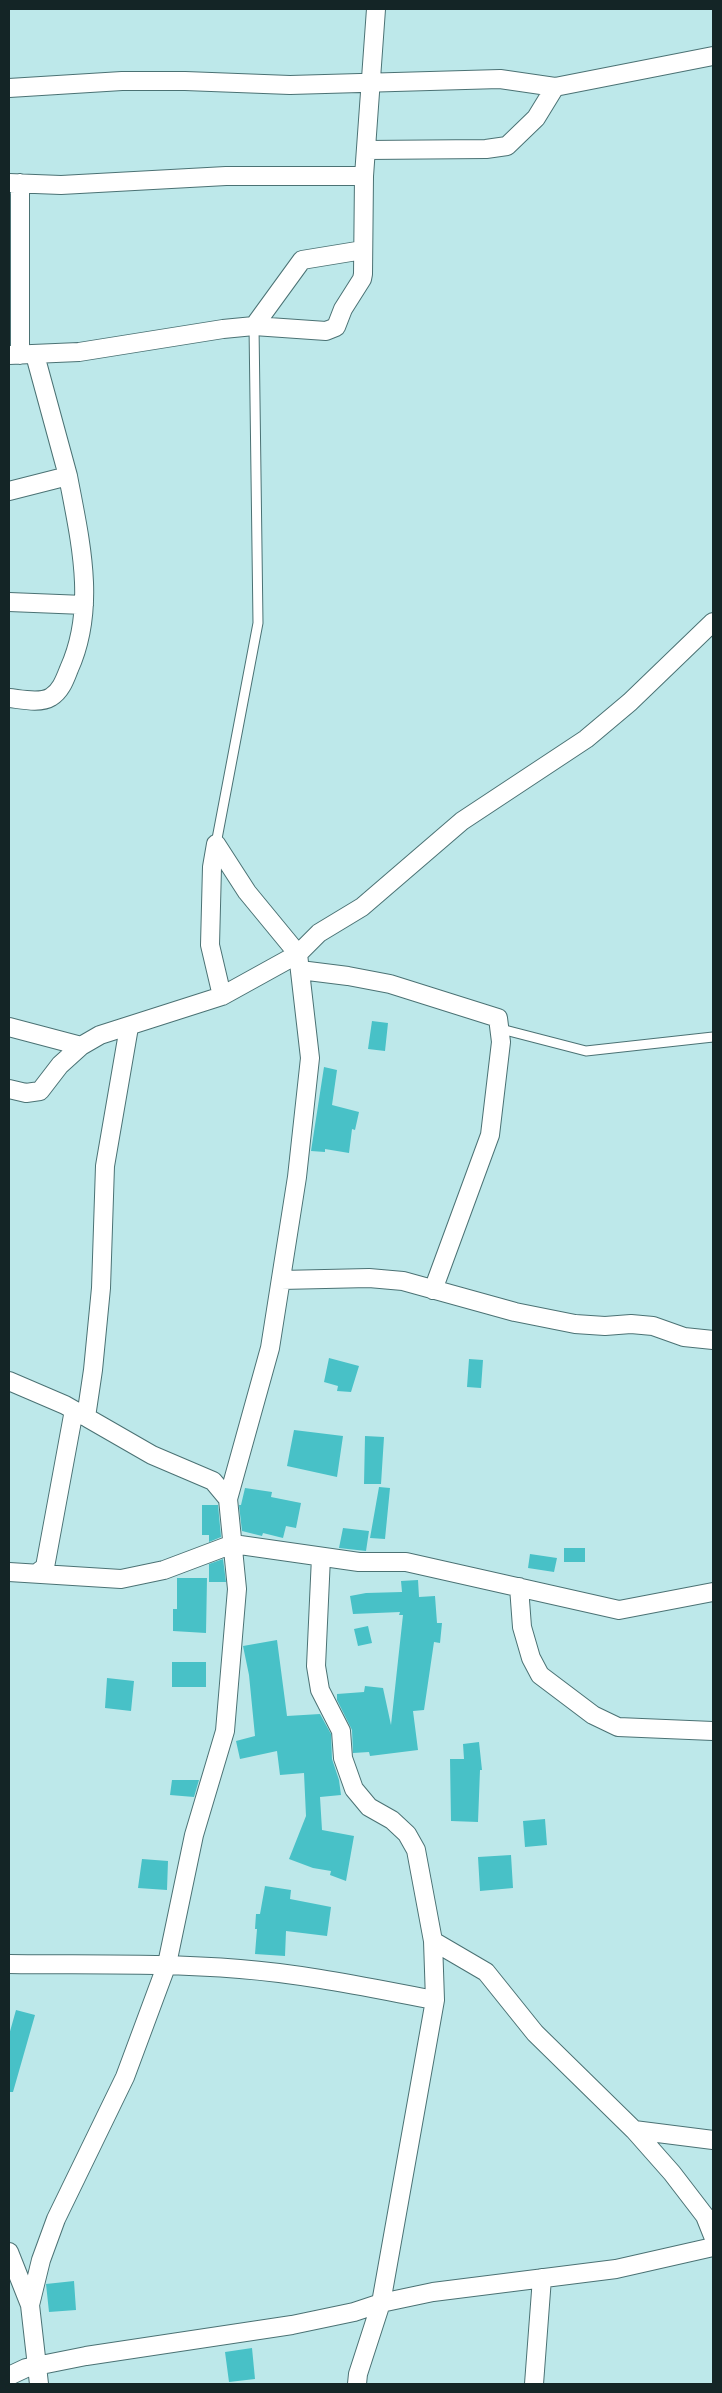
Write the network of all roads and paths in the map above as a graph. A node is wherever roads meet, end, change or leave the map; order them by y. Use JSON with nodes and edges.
{"nodes":[{"id":1,"x":376,"y":9,"type":"edge"},
{"id":2,"x":713,"y":56,"type":"edge"},
{"id":3,"x":369,"y":84,"type":"junction"},
{"id":4,"x":555,"y":87,"type":"junction"},
{"id":5,"x":9,"y":88,"type":"edge"},
{"id":6,"x":366,"y":150,"type":"junction"},
{"id":7,"x":364,"y":176,"type":"junction"},
{"id":8,"x":14,"y":183,"type":"edge"},
{"id":9,"x":363,"y":250,"type":"junction"},
{"id":10,"x":254,"y":326,"type":"junction"},
{"id":11,"x":21,"y":355,"type":"edge"},
{"id":12,"x":68,"y":476,"type":"junction"},
{"id":13,"x":9,"y":491,"type":"edge"},
{"id":14,"x":9,"y":602,"type":"edge"},
{"id":15,"x":84,"y":605,"type":"junction"},
{"id":16,"x":713,"y":622,"type":"edge"},
{"id":17,"x":9,"y":698,"type":"edge"},
{"id":18,"x":216,"y":844,"type":"junction"},
{"id":19,"x":299,"y":962,"type":"junction"},
{"id":20,"x":222,"y":996,"type":"junction"},
{"id":21,"x":9,"y":1027,"type":"edge"},
{"id":22,"x":129,"y":1027,"type":"junction"},
{"id":23,"x":501,"y":1029,"type":"junction"},
{"id":24,"x":713,"y":1037,"type":"edge"},
{"id":25,"x":81,"y":1046,"type":"junction"},
{"id":26,"x":9,"y":1089,"type":"edge"},
{"id":27,"x":281,"y":1280,"type":"junction"},
{"id":28,"x":433,"y":1290,"type":"junction"},
{"id":29,"x":713,"y":1340,"type":"edge"},
{"id":30,"x":9,"y":1381,"type":"edge"},
{"id":31,"x":80,"y":1413,"type":"junction"},
{"id":32,"x":228,"y":1499,"type":"junction"},
{"id":33,"x":233,"y":1544,"type":"junction"},
{"id":34,"x":321,"y":1557,"type":"junction"},
{"id":35,"x":9,"y":1572,"type":"edge"},
{"id":36,"x":37,"y":1573,"type":"junction"},
{"id":37,"x":519,"y":1587,"type":"junction"},
{"id":38,"x":713,"y":1592,"type":"edge"},
{"id":39,"x":713,"y":1731,"type":"edge"},
{"id":40,"x":432,"y":1941,"type":"junction"},
{"id":41,"x":9,"y":1964,"type":"edge"},
{"id":42,"x":167,"y":1964,"type":"junction"},
{"id":43,"x":435,"y":2000,"type":"junction"},
{"id":44,"x":634,"y":2130,"type":"junction"},
{"id":45,"x":713,"y":2140,"type":"edge"},
{"id":46,"x":713,"y":2236,"type":"edge"},
{"id":47,"x":713,"y":2247,"type":"edge"},
{"id":48,"x":9,"y":2252,"type":"edge"},
{"id":49,"x":542,"y":2278,"type":"junction"},
{"id":50,"x":381,"y":2303,"type":"junction"},
{"id":51,"x":30,"y":2305,"type":"junction"},
{"id":52,"x":38,"y":2366,"type":"junction"},
{"id":53,"x":9,"y":2376,"type":"edge"},
{"id":54,"x":39,"y":2384,"type":"edge"},
{"id":55,"x":357,"y":2384,"type":"edge"},
{"id":56,"x":534,"y":2384,"type":"edge"}],
"edges":[{"from":1,"to":3,"type":"street"},
{"from":2,"to":4,"type":"street"},
{"from":3,"to":4,"type":"street"},
{"from":3,"to":5,"type":"street"},
{"from":3,"to":6,"type":"street"},
{"from":4,"to":6,"type":"street"},
{"from":6,"to":7,"type":"street"},
{"from":7,"to":8,"type":"street"},
{"from":7,"to":9,"type":"street"},
{"from":8,"to":11,"type":"street"},
{"from":9,"to":10,"type":"street"},
{"from":9,"to":10,"type":"street"},
{"from":10,"to":11,"type":"street"},
{"from":10,"to":18,"type":"lane"},
{"from":11,"to":12,"type":"street"},
{"from":12,"to":13,"type":"street"},
{"from":12,"to":15,"type":"street"},
{"from":14,"to":15,"type":"street"},
{"from":15,"to":17,"type":"street"},
{"from":16,"to":19,"type":"street"},
{"from":18,"to":19,"type":"street"},
{"from":18,"to":20,"type":"street"},
{"from":19,"to":20,"type":"street"},
{"from":19,"to":23,"type":"street"},
{"from":19,"to":27,"type":"street"},
{"from":20,"to":22,"type":"street"},
{"from":21,"to":25,"type":"street"},
{"from":22,"to":25,"type":"street"},
{"from":22,"to":31,"type":"street"},
{"from":23,"to":24,"type":"lane"},
{"from":23,"to":28,"type":"street"},
{"from":25,"to":26,"type":"street"},
{"from":27,"to":28,"type":"street"},
{"from":27,"to":32,"type":"street"},
{"from":28,"to":29,"type":"street"},
{"from":30,"to":31,"type":"street"},
{"from":31,"to":32,"type":"street"},
{"from":31,"to":36,"type":"street"},
{"from":32,"to":33,"type":"street"},
{"from":33,"to":34,"type":"street"},
{"from":33,"to":36,"type":"street"},
{"from":33,"to":42,"type":"street"},
{"from":34,"to":37,"type":"street"},
{"from":34,"to":40,"type":"street"},
{"from":35,"to":36,"type":"street"},
{"from":37,"to":38,"type":"street"},
{"from":37,"to":39,"type":"street"},
{"from":40,"to":43,"type":"street"},
{"from":40,"to":44,"type":"street"},
{"from":41,"to":42,"type":"street"},
{"from":42,"to":43,"type":"street"},
{"from":42,"to":51,"type":"street"},
{"from":43,"to":50,"type":"street"},
{"from":44,"to":45,"type":"street"},
{"from":44,"to":46,"type":"street"},
{"from":47,"to":49,"type":"street"},
{"from":48,"to":51,"type":"street"},
{"from":49,"to":50,"type":"street"},
{"from":49,"to":56,"type":"street"},
{"from":50,"to":52,"type":"street"},
{"from":50,"to":55,"type":"street"},
{"from":51,"to":52,"type":"street"},
{"from":52,"to":53,"type":"street"},
{"from":52,"to":54,"type":"street"}]}
